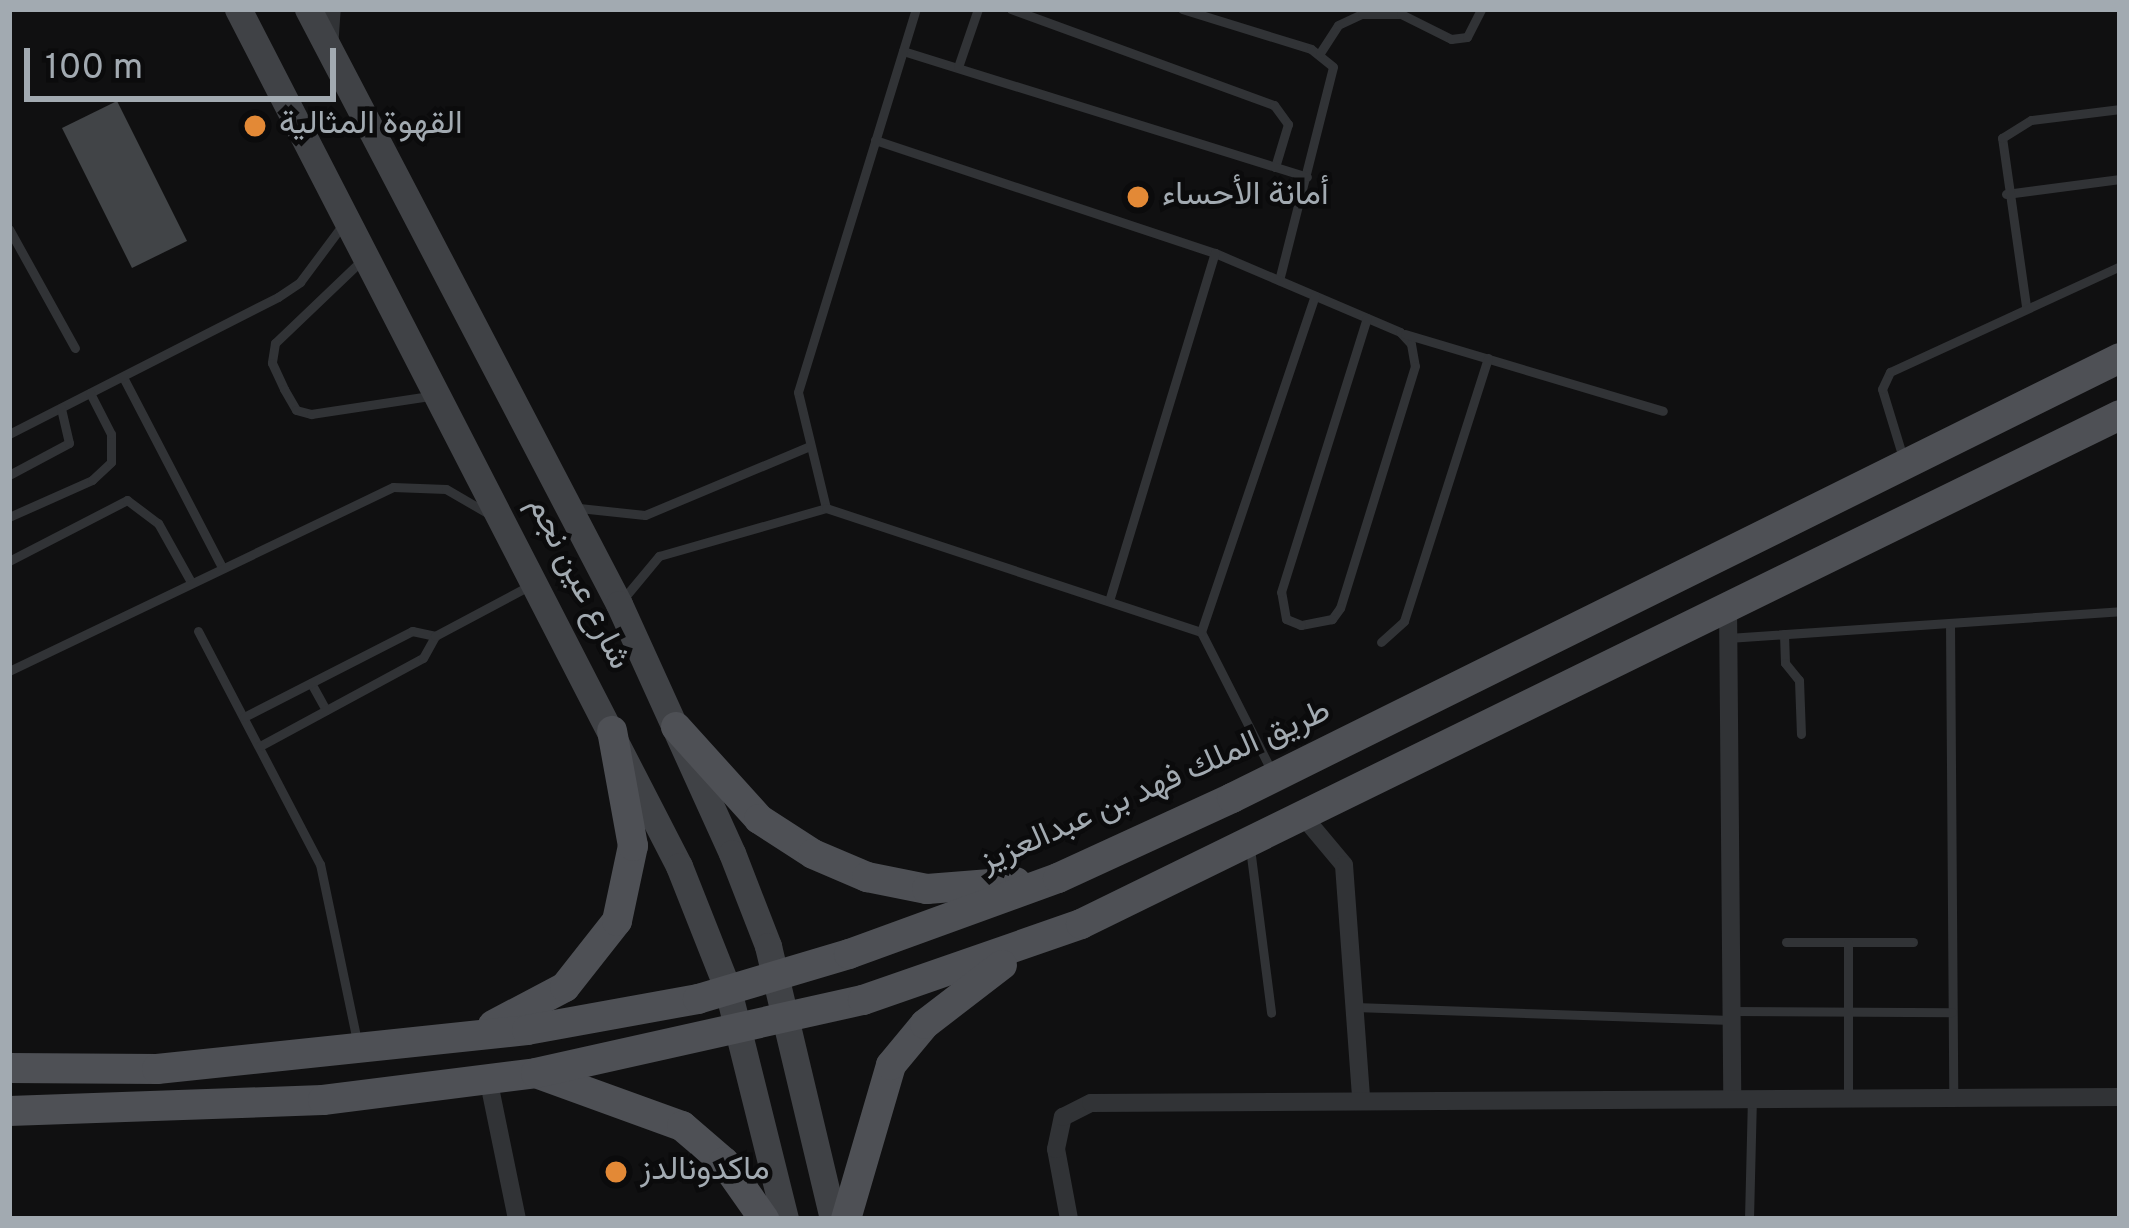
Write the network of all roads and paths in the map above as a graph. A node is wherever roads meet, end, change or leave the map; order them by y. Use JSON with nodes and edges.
{"nodes":[{"id":1,"x":238,"y":9,"type":"edge"},
{"id":2,"x":308,"y":9,"type":"edge"},
{"id":3,"x":332,"y":9,"type":"edge"},
{"id":4,"x":916,"y":9,"type":"edge"},
{"id":5,"x":978,"y":9,"type":"edge"},
{"id":6,"x":1011,"y":9,"type":"edge"},
{"id":7,"x":1182,"y":9,"type":"edge"},
{"id":8,"x":1481,"y":9,"type":"edge"},
{"id":9,"x":1402,"y":11,"type":"edge"},
{"id":10,"x":329,"y":48,"type":"junction"},
{"id":11,"x":903,"y":51,"type":"junction"},
{"id":12,"x":1320,"y":53,"type":"junction"},
{"id":13,"x":958,"y":67,"type":"junction"},
{"id":14,"x":2120,"y":109,"type":"edge"},
{"id":15,"x":875,"y":140,"type":"junction"},
{"id":16,"x":1275,"y":166,"type":"junction"},
{"id":17,"x":1307,"y":177,"type":"junction"},
{"id":18,"x":2120,"y":179,"type":"edge"},
{"id":19,"x":2006,"y":194,"type":"junction"},
{"id":20,"x":347,"y":218,"type":"junction"},
{"id":21,"x":9,"y":229,"type":"edge"},
{"id":22,"x":1215,"y":253,"type":"junction"},
{"id":23,"x":367,"y":256,"type":"junction"},
{"id":24,"x":2120,"y":266,"type":"edge"},
{"id":25,"x":1279,"y":280,"type":"junction"},
{"id":26,"x":1315,"y":296,"type":"junction"},
{"id":27,"x":2026,"y":307,"type":"junction"},
{"id":28,"x":1367,"y":318,"type":"junction"},
{"id":29,"x":1400,"y":332,"type":"junction"},
{"id":30,"x":75,"y":348,"type":"dead end"},
{"id":31,"x":1487,"y":358,"type":"junction"},
{"id":32,"x":2120,"y":358,"type":"edge"},
{"id":33,"x":123,"y":376,"type":"junction"},
{"id":34,"x":90,"y":393,"type":"junction"},
{"id":35,"x":440,"y":395,"type":"junction"},
{"id":36,"x":61,"y":408,"type":"junction"},
{"id":37,"x":1663,"y":411,"type":"dead end"},
{"id":38,"x":2120,"y":416,"type":"edge"},
{"id":39,"x":9,"y":434,"type":"edge"},
{"id":40,"x":810,"y":446,"type":"junction"},
{"id":41,"x":1904,"y":461,"type":"junction"},
{"id":42,"x":9,"y":475,"type":"edge"},
{"id":43,"x":566,"y":504,"type":"junction"},
{"id":44,"x":826,"y":508,"type":"junction"},
{"id":45,"x":9,"y":518,"type":"edge"},
{"id":46,"x":506,"y":524,"type":"junction"},
{"id":47,"x":9,"y":561,"type":"edge"},
{"id":48,"x":222,"y":567,"type":"junction"},
{"id":49,"x":191,"y":582,"type":"junction"},
{"id":50,"x":536,"y":582,"type":"junction"},
{"id":51,"x":1109,"y":602,"type":"junction"},
{"id":52,"x":620,"y":604,"type":"junction"},
{"id":53,"x":1728,"y":605,"type":"junction"},
{"id":54,"x":2120,"y":611,"type":"edge"},
{"id":55,"x":1950,"y":623,"type":"junction"},
{"id":56,"x":198,"y":632,"type":"dead end"},
{"id":57,"x":1201,"y":632,"type":"junction"},
{"id":58,"x":1784,"y":634,"type":"junction"},
{"id":59,"x":435,"y":636,"type":"junction"},
{"id":60,"x":1728,"y":638,"type":"junction"},
{"id":61,"x":1381,"y":642,"type":"dead end"},
{"id":62,"x":365,"y":655,"type":"junction"},
{"id":63,"x":9,"y":671,"type":"edge"},
{"id":64,"x":381,"y":681,"type":"junction"},
{"id":65,"x":311,"y":682,"type":"junction"},
{"id":66,"x":326,"y":710,"type":"junction"},
{"id":67,"x":244,"y":717,"type":"junction"},
{"id":68,"x":676,"y":727,"type":"junction"},
{"id":69,"x":612,"y":731,"type":"junction"},
{"id":70,"x":1801,"y":734,"type":"dead end"},
{"id":71,"x":260,"y":746,"type":"junction"},
{"id":72,"x":1274,"y":777,"type":"junction"},
{"id":73,"x":1303,"y":817,"type":"junction"},
{"id":74,"x":1249,"y":843,"type":"junction"},
{"id":75,"x":1058,"y":878,"type":"junction"},
{"id":76,"x":1047,"y":936,"type":"junction"},
{"id":77,"x":1786,"y":941,"type":"dead end"},
{"id":78,"x":1913,"y":942,"type":"dead end"},
{"id":79,"x":1848,"y":943,"type":"junction"},
{"id":80,"x":776,"y":976,"type":"junction"},
{"id":81,"x":728,"y":990,"type":"junction"},
{"id":82,"x":1354,"y":1007,"type":"junction"},
{"id":83,"x":1847,"y":1011,"type":"junction"},
{"id":84,"x":1952,"y":1012,"type":"junction"},
{"id":85,"x":1271,"y":1013,"type":"dead end"},
{"id":86,"x":1731,"y":1016,"type":"junction"},
{"id":87,"x":786,"y":1019,"type":"junction"},
{"id":88,"x":739,"y":1031,"type":"junction"},
{"id":89,"x":467,"y":1038,"type":"junction"},
{"id":90,"x":359,"y":1052,"type":"junction"},
{"id":91,"x":9,"y":1068,"type":"edge"},
{"id":92,"x":536,"y":1073,"type":"junction"},
{"id":93,"x":488,"y":1078,"type":"junction"},
{"id":94,"x":2120,"y":1097,"type":"edge"},
{"id":95,"x":1742,"y":1098,"type":"junction"},
{"id":96,"x":1848,"y":1098,"type":"junction"},
{"id":97,"x":1953,"y":1098,"type":"junction"},
{"id":98,"x":1361,"y":1099,"type":"junction"},
{"id":99,"x":9,"y":1111,"type":"edge"},
{"id":100,"x":517,"y":1219,"type":"edge"},
{"id":101,"x":764,"y":1219,"type":"edge"},
{"id":102,"x":785,"y":1219,"type":"edge"},
{"id":103,"x":833,"y":1219,"type":"edge"},
{"id":104,"x":846,"y":1219,"type":"edge"},
{"id":105,"x":1069,"y":1219,"type":"edge"},
{"id":106,"x":1749,"y":1219,"type":"edge"}],
"edges":[{"from":1,"to":20,"type":"main road","name":"شارع عين نجم"},
{"from":2,"to":10,"type":"main road","name":"شارع عين نجم"},
{"from":3,"to":10,"type":"street"},
{"from":4,"to":11,"type":"lane"},
{"from":5,"to":13,"type":"lane"},
{"from":6,"to":16,"type":"lane"},
{"from":7,"to":12,"type":"lane"},
{"from":8,"to":9,"type":"lane"},
{"from":9,"to":12,"type":"lane"},
{"from":10,"to":43,"type":"main road","name":"شارع عين نجم"},
{"from":11,"to":13,"type":"lane"},
{"from":11,"to":15,"type":"lane"},
{"from":12,"to":17,"type":"lane"},
{"from":13,"to":16,"type":"lane"},
{"from":14,"to":19,"type":"lane"},
{"from":15,"to":22,"type":"lane"},
{"from":15,"to":40,"type":"lane"},
{"from":16,"to":17,"type":"lane"},
{"from":17,"to":25,"type":"lane"},
{"from":18,"to":19,"type":"lane"},
{"from":19,"to":27,"type":"lane"},
{"from":20,"to":23,"type":"main road","name":"شارع عين نجم"},
{"from":20,"to":33,"type":"lane"},
{"from":21,"to":30,"type":"lane"},
{"from":22,"to":25,"type":"lane"},
{"from":22,"to":51,"type":"lane"},
{"from":23,"to":35,"type":"main road","name":"شارع عين نجم"},
{"from":23,"to":35,"type":"lane"},
{"from":24,"to":27,"type":"lane"},
{"from":25,"to":26,"type":"lane"},
{"from":26,"to":28,"type":"lane"},
{"from":26,"to":57,"type":"lane"},
{"from":27,"to":41,"type":"lane"},
{"from":28,"to":29,"type":"lane"},
{"from":28,"to":29,"type":"lane"},
{"from":29,"to":31,"type":"lane"},
{"from":31,"to":37,"type":"lane"},
{"from":31,"to":61,"type":"lane"},
{"from":32,"to":41,"type":"main road","name":"طريق الملك فهد بن عبدالعزيز"},
{"from":33,"to":34,"type":"lane"},
{"from":33,"to":48,"type":"lane"},
{"from":34,"to":36,"type":"lane"},
{"from":34,"to":45,"type":"lane"},
{"from":35,"to":46,"type":"main road","name":"شارع عين نجم"},
{"from":36,"to":39,"type":"lane"},
{"from":36,"to":42,"type":"lane"},
{"from":38,"to":53,"type":"main road"},
{"from":40,"to":43,"type":"lane"},
{"from":40,"to":44,"type":"lane"},
{"from":41,"to":72,"type":"main road","name":"طريق الملك فهد بن عبدالعزيز"},
{"from":43,"to":52,"type":"main road","name":"شارع عين نجم"},
{"from":44,"to":51,"type":"lane"},
{"from":44,"to":52,"type":"lane"},
{"from":46,"to":48,"type":"lane"},
{"from":46,"to":50,"type":"main road","name":"شارع عين نجم"},
{"from":47,"to":49,"type":"lane"},
{"from":48,"to":49,"type":"lane"},
{"from":49,"to":63,"type":"lane"},
{"from":50,"to":59,"type":"lane"},
{"from":50,"to":69,"type":"main road","name":"شارع عين نجم"},
{"from":51,"to":57,"type":"lane"},
{"from":52,"to":68,"type":"main road","name":"شارع عين نجم"},
{"from":53,"to":60,"type":"street"},
{"from":53,"to":73,"type":"main road"},
{"from":54,"to":55,"type":"lane"},
{"from":55,"to":58,"type":"lane"},
{"from":55,"to":84,"type":"lane"},
{"from":56,"to":67,"type":"lane"},
{"from":57,"to":72,"type":"lane"},
{"from":58,"to":60,"type":"lane"},
{"from":58,"to":70,"type":"lane"},
{"from":59,"to":62,"type":"lane"},
{"from":59,"to":64,"type":"lane"},
{"from":60,"to":86,"type":"street"},
{"from":62,"to":64,"type":"lane"},
{"from":62,"to":65,"type":"lane"},
{"from":64,"to":66,"type":"lane"},
{"from":65,"to":66,"type":"lane"},
{"from":65,"to":67,"type":"lane"},
{"from":66,"to":71,"type":"lane"},
{"from":67,"to":71,"type":"lane"},
{"from":68,"to":75,"type":"main road"},
{"from":68,"to":80,"type":"main road","name":"شارع عين نجم"},
{"from":69,"to":81,"type":"main road","name":"شارع عين نجم"},
{"from":69,"to":89,"type":"main road"},
{"from":71,"to":90,"type":"lane"},
{"from":72,"to":75,"type":"main road","name":"طريق الملك فهد بن عبدالعزيز"},
{"from":73,"to":74,"type":"main road"},
{"from":73,"to":82,"type":"street"},
{"from":74,"to":76,"type":"main road"},
{"from":74,"to":85,"type":"lane"},
{"from":75,"to":80,"type":"main road","name":"طريق الملك فهد بن عبدالعزيز"},
{"from":76,"to":87,"type":"main road"},
{"from":76,"to":104,"type":"main road"},
{"from":77,"to":79,"type":"lane"},
{"from":78,"to":79,"type":"lane"},
{"from":79,"to":83,"type":"lane"},
{"from":80,"to":81,"type":"main road","name":"طريق الملك فهد بن عبدالعزيز"},
{"from":80,"to":87,"type":"main road","name":"شارع عين نجم"},
{"from":81,"to":88,"type":"main road","name":"شارع عين نجم"},
{"from":81,"to":89,"type":"main road","name":"طريق الملك فهد بن عبدالعزيز"},
{"from":82,"to":86,"type":"lane"},
{"from":82,"to":98,"type":"street"},
{"from":83,"to":84,"type":"lane"},
{"from":83,"to":86,"type":"lane"},
{"from":83,"to":96,"type":"lane"},
{"from":84,"to":97,"type":"lane"},
{"from":86,"to":95,"type":"street"},
{"from":87,"to":88,"type":"main road"},
{"from":87,"to":103,"type":"main road","name":"شارع عين نجم"},
{"from":88,"to":92,"type":"main road"},
{"from":88,"to":102,"type":"main road","name":"شارع عين نجم"},
{"from":89,"to":90,"type":"main road","name":"طريق الملك فهد بن عبدالعزيز"},
{"from":90,"to":91,"type":"main road","name":"طريق الملك فهد بن عبدالعزيز"},
{"from":92,"to":93,"type":"main road"},
{"from":92,"to":101,"type":"main road"},
{"from":93,"to":99,"type":"main road"},
{"from":93,"to":100,"type":"street"},
{"from":94,"to":97,"type":"street"},
{"from":95,"to":96,"type":"street"},
{"from":95,"to":98,"type":"street"},
{"from":95,"to":106,"type":"lane"},
{"from":96,"to":97,"type":"street"},
{"from":98,"to":105,"type":"street"}]}
